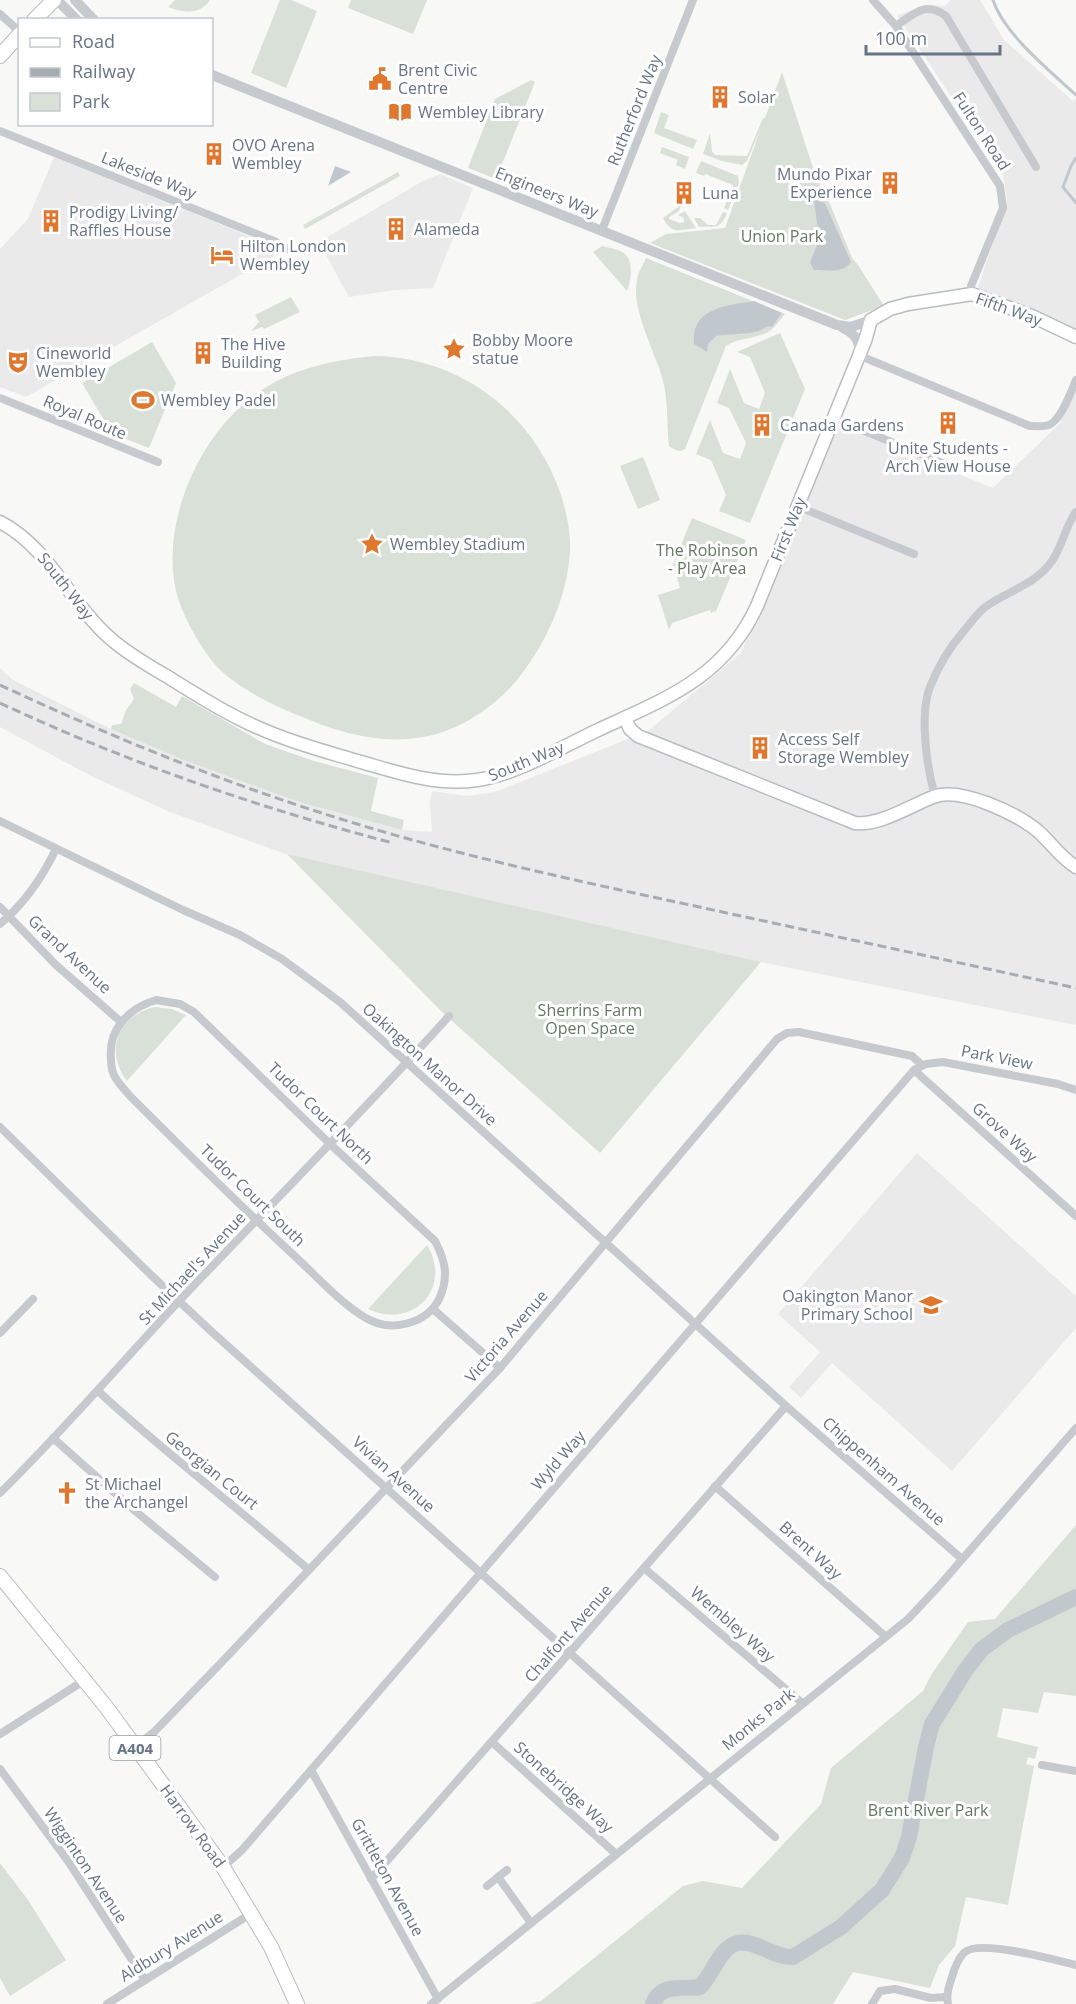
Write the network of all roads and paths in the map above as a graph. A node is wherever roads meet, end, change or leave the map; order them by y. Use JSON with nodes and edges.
{"nodes":[{"id":1,"x":55,"y":0,"type":"edge"},
{"id":2,"x":75,"y":0,"type":"edge"},
{"id":3,"x":693,"y":0,"type":"edge"},
{"id":4,"x":873,"y":0,"type":"edge"},
{"id":5,"x":0,"y":14,"type":"edge"},
{"id":6,"x":36,"y":18,"type":"edge"},
{"id":7,"x":75,"y":18,"type":"edge"},
{"id":8,"x":92,"y":18,"type":"edge"},
{"id":9,"x":896,"y":26,"type":"junction"},
{"id":10,"x":18,"y":31,"type":"edge"},
{"id":11,"x":18,"y":35,"type":"edge"},
{"id":12,"x":0,"y":56,"type":"edge"},
{"id":13,"x":213,"y":75,"type":"edge"},
{"id":14,"x":0,"y":131,"type":"edge"},
{"id":15,"x":1036,"y":167,"type":"dead end"},
{"id":16,"x":602,"y":230,"type":"junction"},
{"id":17,"x":287,"y":249,"type":"dead end"},
{"id":18,"x":972,"y":294,"type":"junction"},
{"id":19,"x":871,"y":320,"type":"junction"},
{"id":20,"x":837,"y":325,"type":"junction"},
{"id":21,"x":1076,"y":337,"type":"edge"},
{"id":22,"x":858,"y":354,"type":"junction"},
{"id":23,"x":1076,"y":380,"type":"edge"},
{"id":24,"x":0,"y":398,"type":"edge"},
{"id":25,"x":833,"y":418,"type":"junction"},
{"id":26,"x":158,"y":462,"type":"dead end"},
{"id":27,"x":954,"y":468,"type":"dead end"},
{"id":28,"x":797,"y":506,"type":"junction"},
{"id":29,"x":1076,"y":512,"type":"edge"},
{"id":30,"x":0,"y":522,"type":"edge"},
{"id":31,"x":914,"y":554,"type":"dead end"},
{"id":32,"x":625,"y":718,"type":"junction"},
{"id":33,"x":936,"y":796,"type":"junction"},
{"id":34,"x":0,"y":821,"type":"edge"},
{"id":35,"x":56,"y":849,"type":"junction"},
{"id":36,"x":1076,"y":867,"type":"edge"},
{"id":37,"x":0,"y":907,"type":"edge"},
{"id":38,"x":8,"y":917,"type":"junction"},
{"id":39,"x":0,"y":924,"type":"edge"},
{"id":40,"x":449,"y":1016,"type":"dead end"},
{"id":41,"x":121,"y":1022,"type":"junction"},
{"id":42,"x":406,"y":1064,"type":"junction"},
{"id":43,"x":918,"y":1068,"type":"junction"},
{"id":44,"x":1076,"y":1090,"type":"edge"},
{"id":45,"x":0,"y":1127,"type":"edge"},
{"id":46,"x":330,"y":1144,"type":"junction"},
{"id":47,"x":1076,"y":1216,"type":"edge"},
{"id":48,"x":257,"y":1220,"type":"junction"},
{"id":49,"x":605,"y":1242,"type":"junction"},
{"id":50,"x":33,"y":1299,"type":"dead end"},
{"id":51,"x":179,"y":1301,"type":"junction"},
{"id":52,"x":433,"y":1309,"type":"junction"},
{"id":53,"x":695,"y":1323,"type":"junction"},
{"id":54,"x":0,"y":1334,"type":"edge"},
{"id":55,"x":500,"y":1368,"type":"junction"},
{"id":56,"x":98,"y":1391,"type":"junction"},
{"id":57,"x":786,"y":1406,"type":"junction"},
{"id":58,"x":1076,"y":1428,"type":"edge"},
{"id":59,"x":53,"y":1438,"type":"junction"},
{"id":60,"x":716,"y":1486,"type":"junction"},
{"id":61,"x":387,"y":1488,"type":"junction"},
{"id":62,"x":0,"y":1493,"type":"edge"},
{"id":63,"x":962,"y":1559,"type":"junction"},
{"id":64,"x":644,"y":1568,"type":"junction"},
{"id":65,"x":309,"y":1570,"type":"junction"},
{"id":66,"x":481,"y":1571,"type":"junction"},
{"id":67,"x":215,"y":1577,"type":"dead end"},
{"id":68,"x":3,"y":1585,"type":"edge"},
{"id":69,"x":885,"y":1636,"type":"junction"},
{"id":70,"x":571,"y":1652,"type":"junction"},
{"id":71,"x":86,"y":1680,"type":"junction"},
{"id":72,"x":802,"y":1703,"type":"junction"},
{"id":73,"x":0,"y":1734,"type":"edge"},
{"id":74,"x":492,"y":1742,"type":"junction"},
{"id":75,"x":135,"y":1747,"type":"junction"},
{"id":76,"x":1042,"y":1765,"type":"dead end"},
{"id":77,"x":0,"y":1769,"type":"edge"},
{"id":78,"x":311,"y":1770,"type":"junction"},
{"id":79,"x":1076,"y":1771,"type":"edge"},
{"id":80,"x":710,"y":1778,"type":"junction"},
{"id":81,"x":776,"y":1837,"type":"dead end"},
{"id":82,"x":616,"y":1854,"type":"junction"},
{"id":83,"x":223,"y":1867,"type":"junction"},
{"id":84,"x":507,"y":1869,"type":"dead end"},
{"id":85,"x":498,"y":1877,"type":"junction"},
{"id":86,"x":372,"y":1879,"type":"junction"},
{"id":87,"x":487,"y":1886,"type":"dead end"},
{"id":88,"x":252,"y":1913,"type":"junction"},
{"id":89,"x":531,"y":1923,"type":"junction"},
{"id":90,"x":1076,"y":1965,"type":"edge"},
{"id":91,"x":145,"y":1980,"type":"junction"},
{"id":92,"x":435,"y":2002,"type":"edge"},
{"id":93,"x":946,"y":2002,"type":"edge"},
{"id":94,"x":107,"y":2004,"type":"edge"},
{"id":95,"x":297,"y":2004,"type":"edge"},
{"id":96,"x":872,"y":2004,"type":"edge"}],
"edges":[{"from":1,"to":6,"type":"main road"},
{"from":1,"to":7,"type":"street"},
{"from":2,"to":8,"type":"street"},
{"from":3,"to":16,"type":"street","name":"Rutherford Way"},
{"from":4,"to":9,"type":"street","name":"Fulton Road"},
{"from":5,"to":10,"type":"street"},
{"from":9,"to":15,"type":"street"},
{"from":9,"to":18,"type":"street","name":"Fulton Road"},
{"from":11,"to":12,"type":"main road"},
{"from":13,"to":16,"type":"street","name":"Engineers Way"},
{"from":14,"to":17,"type":"street","name":"Lakeside Way"},
{"from":16,"to":20,"type":"street","name":"Engineers Way"},
{"from":18,"to":19,"type":"main road","name":"Fifth Way"},
{"from":18,"to":21,"type":"main road","name":"Fifth Way"},
{"from":19,"to":20,"type":"street","name":"Engineers Way"},
{"from":19,"to":22,"type":"main road"},
{"from":20,"to":22,"type":"street"},
{"from":22,"to":23,"type":"street"},
{"from":22,"to":25,"type":"main road","name":"First Way"},
{"from":24,"to":26,"type":"street","name":"Royal Route"},
{"from":25,"to":27,"type":"street"},
{"from":25,"to":28,"type":"main road","name":"First Way"},
{"from":28,"to":31,"type":"street"},
{"from":28,"to":32,"type":"main road","name":"First Way"},
{"from":29,"to":33,"type":"street"},
{"from":30,"to":32,"type":"main road","name":"South Way"},
{"from":32,"to":33,"type":"main road"},
{"from":33,"to":36,"type":"main road"},
{"from":34,"to":35,"type":"street","name":"Oakington Manor Drive"},
{"from":35,"to":38,"type":"street"},
{"from":35,"to":42,"type":"street","name":"Oakington Manor Drive"},
{"from":37,"to":38,"type":"street","name":"Grand Avenue"},
{"from":38,"to":39,"type":"street"},
{"from":38,"to":41,"type":"street","name":"Grand Avenue"},
{"from":40,"to":42,"type":"street","name":"St Michael's Avenue"},
{"from":41,"to":46,"type":"street","name":"Tudor Court North"},
{"from":41,"to":48,"type":"street","name":"Tudor Court South"},
{"from":42,"to":46,"type":"street","name":"St Michael's Avenue"},
{"from":42,"to":49,"type":"street","name":"Oakington Manor Drive"},
{"from":43,"to":44,"type":"street","name":"Park View"},
{"from":43,"to":47,"type":"street","name":"Grove Way"},
{"from":43,"to":49,"type":"street","name":"Victoria Avenue"},
{"from":43,"to":53,"type":"street","name":"Wyld Way"},
{"from":45,"to":51,"type":"street","name":"Vivian Avenue"},
{"from":46,"to":48,"type":"street","name":"St Michael's Avenue"},
{"from":46,"to":52,"type":"street","name":"Tudor Court North"},
{"from":48,"to":51,"type":"street","name":"St Michael's Avenue"},
{"from":48,"to":52,"type":"street","name":"Tudor Court South"},
{"from":49,"to":53,"type":"street","name":"Oakington Manor Drive"},
{"from":49,"to":55,"type":"street","name":"Victoria Avenue"},
{"from":50,"to":54,"type":"street"},
{"from":51,"to":56,"type":"street","name":"St Michael's Avenue"},
{"from":51,"to":61,"type":"street","name":"Vivian Avenue"},
{"from":52,"to":55,"type":"street"},
{"from":53,"to":57,"type":"street","name":"Oakington Manor Drive"},
{"from":53,"to":66,"type":"street","name":"Wyld Way"},
{"from":55,"to":61,"type":"street","name":"Victoria Avenue"},
{"from":56,"to":59,"type":"street","name":"St Michael's Avenue"},
{"from":56,"to":65,"type":"street","name":"Georgian Court"},
{"from":57,"to":60,"type":"street","name":"Chalfont Avenue"},
{"from":57,"to":63,"type":"street","name":"Chippenham Avenue"},
{"from":58,"to":63,"type":"street","name":"Monks Park"},
{"from":59,"to":62,"type":"street","name":"St Michael's Avenue"},
{"from":59,"to":67,"type":"street"},
{"from":60,"to":64,"type":"street","name":"Chalfont Avenue"},
{"from":60,"to":69,"type":"street","name":"Brent Way"},
{"from":61,"to":65,"type":"street","name":"Victoria Avenue"},
{"from":61,"to":66,"type":"street","name":"Vivian Avenue"},
{"from":63,"to":69,"type":"street","name":"Monks Park"},
{"from":64,"to":70,"type":"street","name":"Chalfont Avenue"},
{"from":64,"to":72,"type":"street","name":"Wembley Way"},
{"from":65,"to":75,"type":"street","name":"Victoria Avenue"},
{"from":66,"to":70,"type":"street","name":"Vivian Avenue"},
{"from":66,"to":78,"type":"street","name":"Wyld Way"},
{"from":68,"to":71,"type":"main road","name":"Harrow Road","number":"A404"},
{"from":69,"to":72,"type":"street","name":"Monks Park"},
{"from":70,"to":74,"type":"street","name":"Chalfont Avenue"},
{"from":70,"to":80,"type":"street","name":"Vivian Avenue"},
{"from":71,"to":73,"type":"street"},
{"from":71,"to":75,"type":"main road","name":"Harrow Road","number":"A404"},
{"from":72,"to":80,"type":"street","name":"Monks Park"},
{"from":74,"to":82,"type":"street","name":"Stonebridge Way"},
{"from":74,"to":86,"type":"street","name":"Chalfont Avenue"},
{"from":75,"to":83,"type":"main road","name":"Harrow Road","number":"A404"},
{"from":76,"to":79,"type":"street"},
{"from":77,"to":91,"type":"street","name":"Wigginton Avenue"},
{"from":78,"to":83,"type":"street","name":"Wyld Way"},
{"from":78,"to":86,"type":"street","name":"Grittleton Avenue"},
{"from":80,"to":81,"type":"street","name":"Vivian Avenue"},
{"from":80,"to":82,"type":"street","name":"Monks Park"},
{"from":82,"to":89,"type":"street","name":"Monks Park"},
{"from":83,"to":88,"type":"main road","name":"Harrow Road","number":"A404"},
{"from":84,"to":85,"type":"street"},
{"from":85,"to":87,"type":"street"},
{"from":85,"to":89,"type":"street"},
{"from":86,"to":92,"type":"street","name":"Grittleton Avenue"},
{"from":88,"to":91,"type":"street","name":"Aldbury Avenue"},
{"from":88,"to":95,"type":"main road","name":"Harrow Road","number":"A404"},
{"from":89,"to":92,"type":"street","name":"Monks Park"},
{"from":90,"to":93,"type":"street"},
{"from":91,"to":94,"type":"street","name":"Aldbury Avenue"},
{"from":93,"to":96,"type":"street"}]}
